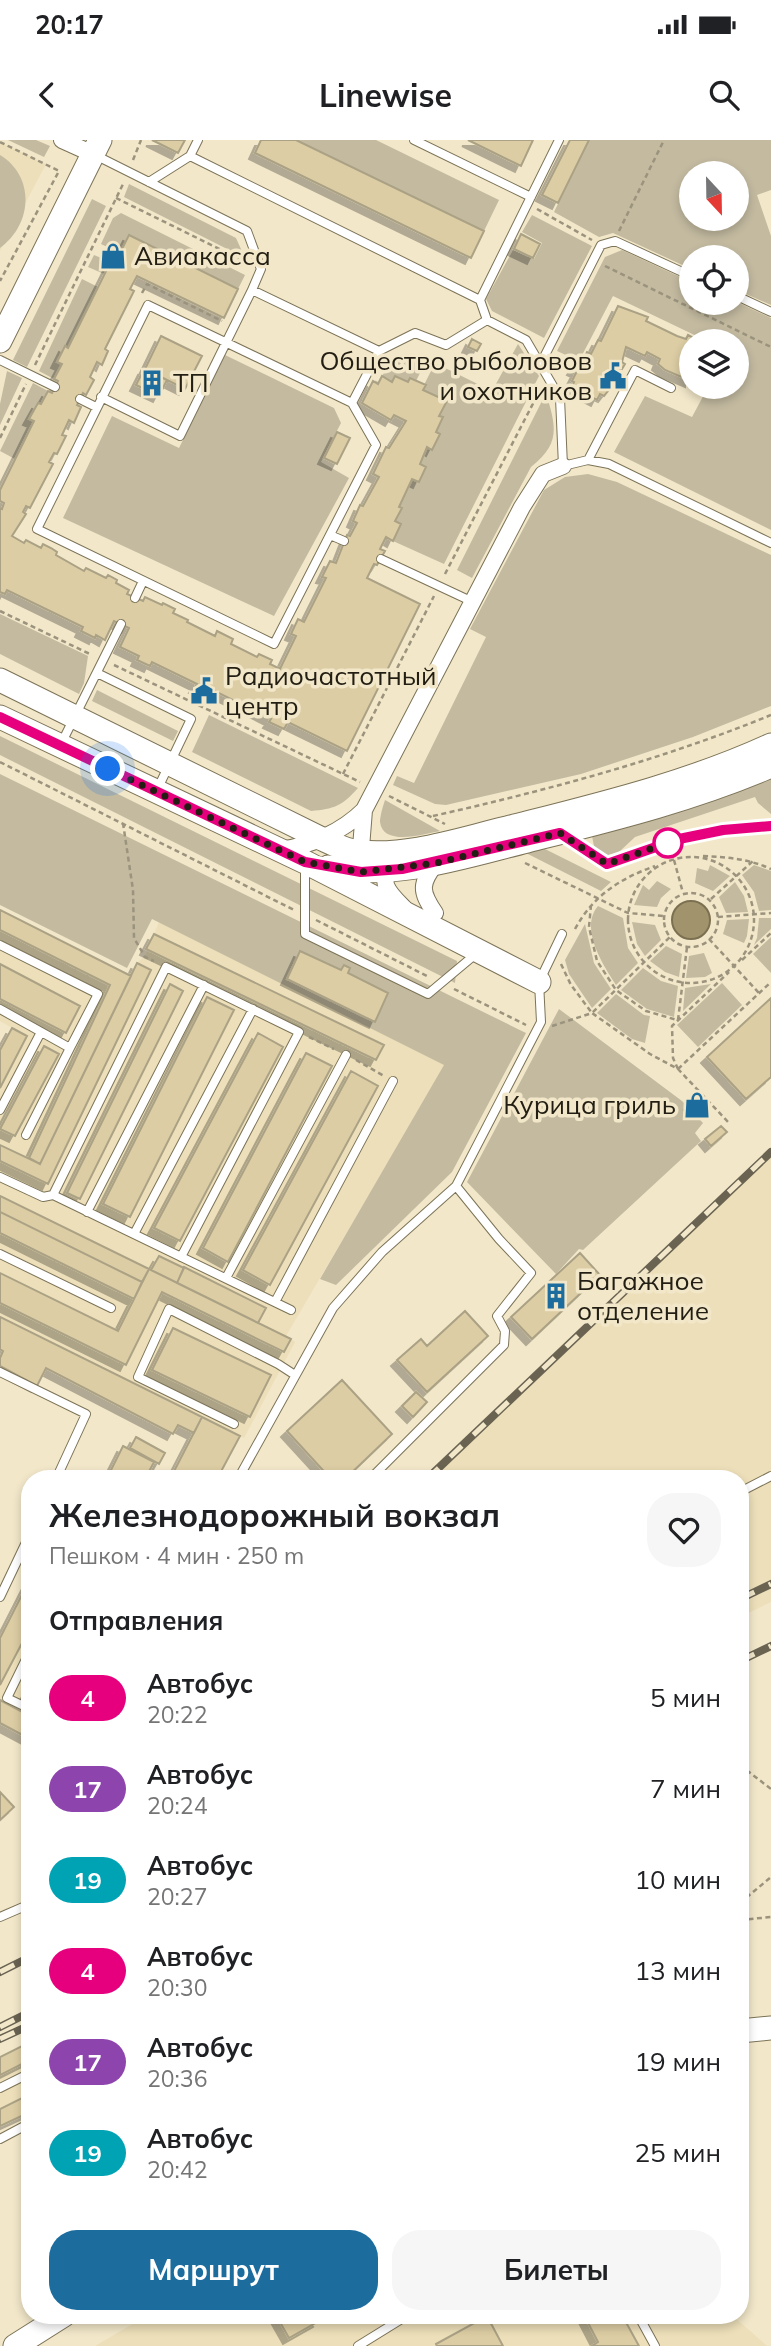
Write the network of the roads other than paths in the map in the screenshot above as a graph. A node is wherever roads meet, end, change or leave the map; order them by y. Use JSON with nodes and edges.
{"nodes":[{"id":1,"x":62,"y":140,"type":"edge"},
{"id":2,"x":198,"y":140,"type":"edge"},
{"id":3,"x":414,"y":140,"type":"edge"},
{"id":4,"x":559,"y":140,"type":"edge"},
{"id":5,"x":97,"y":147,"type":"edge"},
{"id":6,"x":190,"y":156,"type":"junction"},
{"id":7,"x":149,"y":182,"type":"junction"},
{"id":8,"x":530,"y":200,"type":"junction"},
{"id":9,"x":679,"y":270,"type":"edge"},
{"id":10,"x":252,"y":290,"type":"junction"},
{"id":11,"x":480,"y":300,"type":"junction"},
{"id":12,"x":749,"y":302,"type":"edge"},
{"id":13,"x":771,"y":312,"type":"edge"},
{"id":14,"x":488,"y":320,"type":"junction"},
{"id":15,"x":2,"y":333,"type":"edge"},
{"id":16,"x":225,"y":343,"type":"junction"},
{"id":17,"x":379,"y":351,"type":"junction"},
{"id":18,"x":0,"y":360,"type":"edge"},
{"id":19,"x":541,"y":363,"type":"junction"},
{"id":20,"x":55,"y":387,"type":"dead end"},
{"id":21,"x":671,"y":388,"type":"dead end"},
{"id":22,"x":101,"y":397,"type":"junction"},
{"id":23,"x":80,"y":399,"type":"dead end"},
{"id":24,"x":352,"y":403,"type":"junction"},
{"id":25,"x":96,"y":407,"type":"junction"},
{"id":26,"x":588,"y":460,"type":"junction"},
{"id":27,"x":563,"y":466,"type":"junction"},
{"id":28,"x":330,"y":535,"type":"junction"},
{"id":29,"x":344,"y":541,"type":"dead end"},
{"id":30,"x":771,"y":543,"type":"edge"},
{"id":31,"x":381,"y":559,"type":"dead end"},
{"id":32,"x":143,"y":581,"type":"junction"},
{"id":33,"x":135,"y":598,"type":"dead end"},
{"id":34,"x":473,"y":602,"type":"junction"},
{"id":35,"x":121,"y":625,"type":"dead end"},
{"id":36,"x":97,"y":673,"type":"junction"},
{"id":37,"x":0,"y":680,"type":"edge"},
{"id":38,"x":75,"y":716,"type":"junction"},
{"id":39,"x":0,"y":717,"type":"edge"},
{"id":40,"x":771,"y":745,"type":"edge"},
{"id":41,"x":60,"y":746,"type":"junction"},
{"id":42,"x":170,"y":762,"type":"junction"},
{"id":43,"x":771,"y":766,"type":"edge"},
{"id":44,"x":155,"y":793,"type":"junction"},
{"id":45,"x":364,"y":810,"type":"junction"},
{"id":46,"x":558,"y":824,"type":"junction"},
{"id":47,"x":771,"y":826,"type":"edge"},
{"id":48,"x":320,"y":838,"type":"junction"},
{"id":49,"x":280,"y":850,"type":"junction"},
{"id":50,"x":434,"y":854,"type":"junction"},
{"id":51,"x":305,"y":862,"type":"junction"},
{"id":52,"x":360,"y":862,"type":"junction"},
{"id":53,"x":388,"y":880,"type":"junction"},
{"id":54,"x":426,"y":917,"type":"junction"},
{"id":55,"x":566,"y":935,"type":"road end"},
{"id":56,"x":0,"y":945,"type":"edge"},
{"id":57,"x":480,"y":951,"type":"junction"},
{"id":58,"x":548,"y":971,"type":"junction"},
{"id":59,"x":204,"y":985,"type":"junction"},
{"id":60,"x":253,"y":1009,"type":"junction"},
{"id":61,"x":0,"y":1010,"type":"edge"},
{"id":62,"x":41,"y":1032,"type":"junction"},
{"id":63,"x":70,"y":1048,"type":"junction"},
{"id":64,"x":346,"y":1055,"type":"dead end"},
{"id":65,"x":393,"y":1080,"type":"dead end"},
{"id":66,"x":0,"y":1110,"type":"edge"},
{"id":67,"x":26,"y":1135,"type":"dead end"},
{"id":68,"x":0,"y":1177,"type":"edge"},
{"id":69,"x":456,"y":1186,"type":"junction"},
{"id":70,"x":52,"y":1195,"type":"junction"},
{"id":71,"x":86,"y":1212,"type":"junction"},
{"id":72,"x":134,"y":1234,"type":"junction"},
{"id":73,"x":0,"y":1254,"type":"edge"},
{"id":74,"x":181,"y":1257,"type":"junction"},
{"id":75,"x":226,"y":1278,"type":"junction"},
{"id":76,"x":275,"y":1302,"type":"junction"},
{"id":77,"x":111,"y":1308,"type":"dead end"},
{"id":78,"x":291,"y":1310,"type":"dead end"},
{"id":79,"x":0,"y":1372,"type":"edge"},
{"id":80,"x":295,"y":1375,"type":"junction"},
{"id":81,"x":234,"y":1424,"type":"dead end"},
{"id":82,"x":60,"y":1470,"type":"edge"},
{"id":83,"x":243,"y":1470,"type":"edge"},
{"id":84,"x":379,"y":1470,"type":"edge"},
{"id":85,"x":771,"y":1476,"type":"edge"},
{"id":86,"x":749,"y":1487,"type":"edge"},
{"id":87,"x":21,"y":1553,"type":"edge"},
{"id":88,"x":0,"y":1597,"type":"edge"},
{"id":89,"x":21,"y":1670,"type":"edge"},
{"id":90,"x":21,"y":1704,"type":"edge"},
{"id":91,"x":21,"y":1908,"type":"edge"},
{"id":92,"x":0,"y":1917,"type":"edge"},
{"id":93,"x":771,"y":2028,"type":"edge"},
{"id":94,"x":749,"y":2030,"type":"edge"},
{"id":95,"x":21,"y":2078,"type":"edge"},
{"id":96,"x":0,"y":2088,"type":"edge"},
{"id":97,"x":21,"y":2128,"type":"edge"},
{"id":98,"x":0,"y":2139,"type":"edge"},
{"id":99,"x":50,"y":2324,"type":"edge"},
{"id":100,"x":393,"y":2324,"type":"edge"},
{"id":101,"x":643,"y":2324,"type":"edge"},
{"id":102,"x":15,"y":2346,"type":"edge"},
{"id":103,"x":358,"y":2346,"type":"edge"},
{"id":104,"x":655,"y":2346,"type":"edge"}],
"edges":[{"from":1,"to":5,"type":"street"},
{"from":2,"to":6,"type":"lane"},
{"from":3,"to":8,"type":"lane"},
{"from":4,"to":8,"type":"lane"},
{"from":5,"to":7,"type":"lane"},
{"from":5,"to":15,"type":"main road"},
{"from":6,"to":7,"type":"lane"},
{"from":6,"to":11,"type":"lane"},
{"from":7,"to":10,"type":"lane"},
{"from":8,"to":11,"type":"lane"},
{"from":9,"to":19,"type":"lane"},
{"from":10,"to":16,"type":"lane"},
{"from":10,"to":17,"type":"lane"},
{"from":11,"to":14,"type":"lane"},
{"from":12,"to":13,"type":"lane"},
{"from":14,"to":17,"type":"lane"},
{"from":14,"to":19,"type":"lane"},
{"from":16,"to":22,"type":"lane"},
{"from":16,"to":22,"type":"lane"},
{"from":16,"to":24,"type":"lane"},
{"from":17,"to":24,"type":"lane"},
{"from":18,"to":20,"type":"lane"},
{"from":19,"to":27,"type":"lane"},
{"from":21,"to":26,"type":"lane"},
{"from":22,"to":25,"type":"lane"},
{"from":23,"to":25,"type":"lane"},
{"from":24,"to":28,"type":"lane"},
{"from":25,"to":32,"type":"lane"},
{"from":26,"to":27,"type":"lane"},
{"from":26,"to":30,"type":"lane"},
{"from":27,"to":34,"type":"street"},
{"from":28,"to":29,"type":"lane"},
{"from":28,"to":32,"type":"lane"},
{"from":31,"to":34,"type":"lane"},
{"from":32,"to":33,"type":"lane"},
{"from":34,"to":45,"type":"street"},
{"from":35,"to":36,"type":"lane"},
{"from":36,"to":38,"type":"lane"},
{"from":36,"to":42,"type":"lane"},
{"from":37,"to":38,"type":"main road"},
{"from":38,"to":41,"type":"lane"},
{"from":38,"to":42,"type":"main road"},
{"from":39,"to":41,"type":"main road"},
{"from":40,"to":46,"type":"main road"},
{"from":41,"to":44,"type":"main road"},
{"from":42,"to":44,"type":"lane"},
{"from":42,"to":48,"type":"main road"},
{"from":43,"to":46,"type":"main road"},
{"from":44,"to":49,"type":"main road"},
{"from":45,"to":48,"type":"street"},
{"from":45,"to":52,"type":"street"},
{"from":46,"to":47,"type":"lane"},
{"from":46,"to":50,"type":"main road"},
{"from":48,"to":49,"type":"street"},
{"from":48,"to":52,"type":"main road"},
{"from":49,"to":51,"type":"main road"},
{"from":50,"to":52,"type":"main road"},
{"from":50,"to":53,"type":"main road"},
{"from":50,"to":54,"type":"street"},
{"from":51,"to":52,"type":"main road"},
{"from":51,"to":54,"type":"main road"},
{"from":51,"to":57,"type":"lane"},
{"from":52,"to":53,"type":"main road"},
{"from":53,"to":54,"type":"main road"},
{"from":54,"to":57,"type":"main road"},
{"from":54,"to":58,"type":"main road"},
{"from":55,"to":58,"type":"lane"},
{"from":56,"to":63,"type":"lane"},
{"from":57,"to":58,"type":"main road"},
{"from":58,"to":69,"type":"lane"},
{"from":59,"to":60,"type":"lane"},
{"from":59,"to":70,"type":"lane"},
{"from":59,"to":71,"type":"lane"},
{"from":60,"to":72,"type":"lane"},
{"from":60,"to":74,"type":"lane"},
{"from":61,"to":62,"type":"lane"},
{"from":62,"to":63,"type":"lane"},
{"from":62,"to":66,"type":"lane"},
{"from":63,"to":67,"type":"lane"},
{"from":64,"to":75,"type":"lane"},
{"from":65,"to":76,"type":"lane"},
{"from":68,"to":70,"type":"lane"},
{"from":69,"to":80,"type":"lane"},
{"from":69,"to":84,"type":"lane"},
{"from":70,"to":71,"type":"lane"},
{"from":71,"to":72,"type":"lane"},
{"from":72,"to":74,"type":"lane"},
{"from":73,"to":77,"type":"lane"},
{"from":74,"to":75,"type":"lane"},
{"from":75,"to":76,"type":"lane"},
{"from":76,"to":78,"type":"lane"},
{"from":79,"to":82,"type":"lane"},
{"from":80,"to":81,"type":"lane"},
{"from":80,"to":83,"type":"lane"},
{"from":85,"to":86,"type":"lane"},
{"from":87,"to":88,"type":"lane"},
{"from":89,"to":90,"type":"lane"},
{"from":91,"to":92,"type":"lane"},
{"from":93,"to":94,"type":"main road"},
{"from":95,"to":96,"type":"lane"},
{"from":97,"to":98,"type":"lane"},
{"from":99,"to":102,"type":"main road"},
{"from":100,"to":103,"type":"lane"},
{"from":101,"to":104,"type":"lane"}]}
